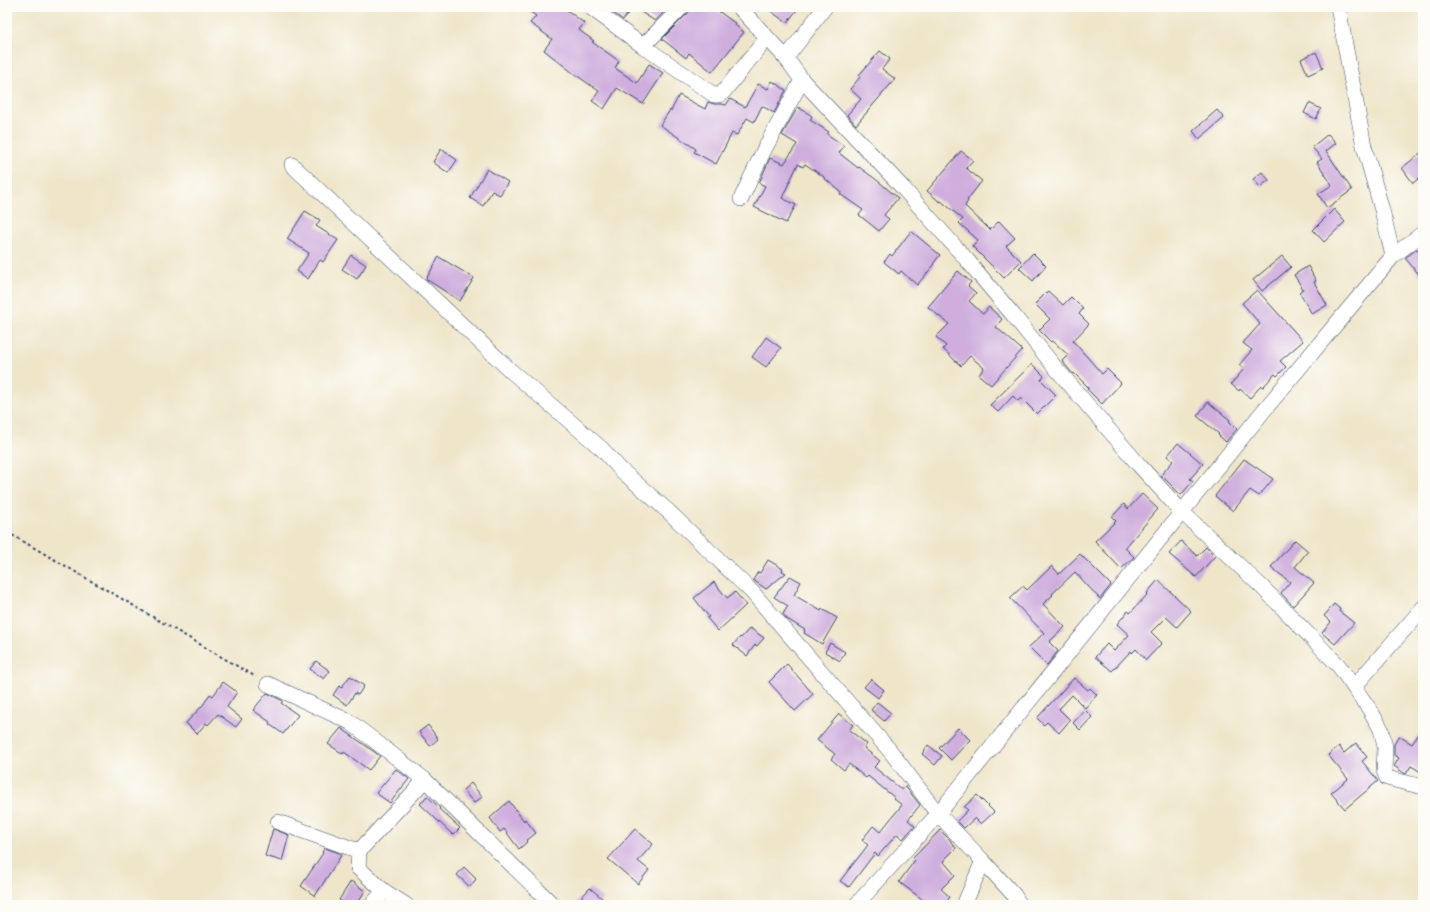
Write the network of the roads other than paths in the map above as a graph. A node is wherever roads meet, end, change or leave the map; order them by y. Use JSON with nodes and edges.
{"nodes":[{"id":1,"x":590,"y":7,"type":"edge"},
{"id":2,"x":682,"y":7,"type":"edge"},
{"id":3,"x":739,"y":7,"type":"edge"},
{"id":4,"x":826,"y":7,"type":"edge"},
{"id":5,"x":1338,"y":7,"type":"edge"},
{"id":6,"x":767,"y":38,"type":"junction"},
{"id":7,"x":643,"y":46,"type":"junction"},
{"id":8,"x":786,"y":58,"type":"junction"},
{"id":9,"x":802,"y":80,"type":"junction"},
{"id":10,"x":292,"y":165,"type":"dead end"},
{"id":11,"x":741,"y":199,"type":"dead end"},
{"id":12,"x":1423,"y":233,"type":"edge"},
{"id":13,"x":1393,"y":256,"type":"junction"},
{"id":14,"x":1182,"y":512,"type":"junction"},
{"id":15,"x":1423,"y":608,"type":"edge"},
{"id":16,"x":268,"y":684,"type":"road end"},
{"id":17,"x":1354,"y":686,"type":"junction"},
{"id":18,"x":425,"y":780,"type":"junction"},
{"id":19,"x":1423,"y":787,"type":"edge"},
{"id":20,"x":938,"y":814,"type":"junction"},
{"id":21,"x":278,"y":822,"type":"dead end"},
{"id":22,"x":359,"y":851,"type":"junction"},
{"id":23,"x":983,"y":861,"type":"junction"},
{"id":24,"x":384,"y":890,"type":"junction"},
{"id":25,"x":372,"y":905,"type":"edge"},
{"id":26,"x":406,"y":905,"type":"edge"},
{"id":27,"x":553,"y":905,"type":"edge"},
{"id":28,"x":856,"y":905,"type":"edge"},
{"id":29,"x":964,"y":905,"type":"edge"},
{"id":30,"x":1020,"y":905,"type":"edge"}],
"edges":[{"from":1,"to":7,"type":"street"},
{"from":2,"to":7,"type":"street"},
{"from":3,"to":6,"type":"street"},
{"from":4,"to":8,"type":"street"},
{"from":5,"to":13,"type":"street"},
{"from":6,"to":7,"type":"street"},
{"from":6,"to":8,"type":"street"},
{"from":8,"to":9,"type":"street"},
{"from":9,"to":11,"type":"street"},
{"from":9,"to":14,"type":"street"},
{"from":10,"to":20,"type":"street"},
{"from":12,"to":13,"type":"street"},
{"from":13,"to":14,"type":"street"},
{"from":14,"to":17,"type":"street"},
{"from":14,"to":20,"type":"street"},
{"from":15,"to":17,"type":"street"},
{"from":16,"to":18,"type":"street"},
{"from":17,"to":19,"type":"street"},
{"from":18,"to":22,"type":"street"},
{"from":18,"to":27,"type":"street"},
{"from":20,"to":23,"type":"street"},
{"from":20,"to":28,"type":"street"},
{"from":21,"to":22,"type":"street"},
{"from":22,"to":24,"type":"street"},
{"from":23,"to":29,"type":"street"},
{"from":23,"to":30,"type":"street"},
{"from":24,"to":25,"type":"street"},
{"from":24,"to":26,"type":"street"}]}
